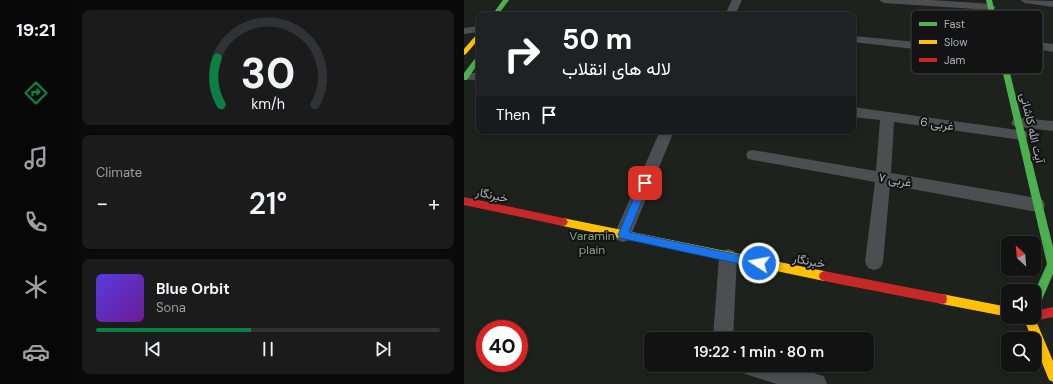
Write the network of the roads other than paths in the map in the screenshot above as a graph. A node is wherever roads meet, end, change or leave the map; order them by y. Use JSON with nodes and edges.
{"nodes":[{"id":1,"x":506,"y":0,"type":"edge"},
{"id":2,"x":737,"y":0,"type":"edge"},
{"id":3,"x":884,"y":0,"type":"edge"},
{"id":4,"x":1025,"y":0,"type":"edge"},
{"id":5,"x":990,"y":3,"type":"edge"},
{"id":6,"x":1053,"y":4,"type":"edge"},
{"id":7,"x":497,"y":12,"type":"edge"},
{"id":8,"x":731,"y":12,"type":"edge"},
{"id":9,"x":476,"y":29,"type":"edge"},
{"id":10,"x":464,"y":31,"type":"edge"},
{"id":11,"x":476,"y":39,"type":"edge"},
{"id":12,"x":856,"y":39,"type":"edge"},
{"id":13,"x":911,"y":45,"type":"edge"},
{"id":14,"x":1043,"y":46,"type":"edge"},
{"id":15,"x":1053,"y":48,"type":"edge"},
{"id":16,"x":464,"y":53,"type":"edge"},
{"id":17,"x":476,"y":62,"type":"edge"},
{"id":18,"x":1007,"y":74,"type":"edge"},
{"id":19,"x":465,"y":77,"type":"edge"},
{"id":20,"x":476,"y":77,"type":"edge"},
{"id":21,"x":856,"y":112,"type":"edge"},
{"id":22,"x":887,"y":117,"type":"junction"},
{"id":23,"x":1053,"y":126,"type":"edge"},
{"id":24,"x":1020,"y":129,"type":"junction"},
{"id":25,"x":666,"y":134,"type":"edge"},
{"id":26,"x":753,"y":155,"type":"dead end"},
{"id":27,"x":883,"y":178,"type":"junction"},
{"id":28,"x":464,"y":201,"type":"edge"},
{"id":29,"x":1037,"y":205,"type":"junction"},
{"id":30,"x":623,"y":235,"type":"junction"},
{"id":31,"x":728,"y":257,"type":"junction"},
{"id":32,"x":874,"y":262,"type":"dead end"},
{"id":33,"x":1052,"y":264,"type":"edge"},
{"id":34,"x":1041,"y":289,"type":"edge"},
{"id":35,"x":1001,"y":311,"type":"edge"},
{"id":36,"x":1053,"y":312,"type":"edge"},
{"id":37,"x":1041,"y":315,"type":"edge"},
{"id":38,"x":1032,"y":324,"type":"edge"},
{"id":39,"x":723,"y":332,"type":"edge"},
{"id":40,"x":772,"y":372,"type":"edge"},
{"id":41,"x":1053,"y":376,"type":"edge"},
{"id":42,"x":816,"y":384,"type":"edge"}],
"edges":[{"from":1,"to":7,"type":"street"},
{"from":2,"to":8,"type":"street"},
{"from":3,"to":5,"type":"street"},
{"from":4,"to":6,"type":"street"},
{"from":9,"to":10,"type":"street"},
{"from":11,"to":16,"type":"street"},
{"from":12,"to":13,"type":"street"},
{"from":14,"to":15,"type":"street"},
{"from":17,"to":19,"type":"street"},
{"from":18,"to":24,"type":"street","name":"آیت الله کاشانی"},
{"from":19,"to":20,"type":"street"},
{"from":21,"to":22,"type":"street","name":"6 غربی"},
{"from":22,"to":24,"type":"street","name":"6 غربی"},
{"from":22,"to":27,"type":"street"},
{"from":23,"to":24,"type":"street","name":"6 غربی"},
{"from":24,"to":29,"type":"street","name":"آیت الله کاشانی"},
{"from":25,"to":30,"type":"street"},
{"from":26,"to":27,"type":"street","name":"۷ غربی"},
{"from":27,"to":29,"type":"street","name":"۷ غربی"},
{"from":27,"to":32,"type":"street"},
{"from":28,"to":30,"type":"street","name":"خبرنگار"},
{"from":29,"to":33,"type":"street","name":"آیت الله کاشانی"},
{"from":30,"to":31,"type":"street","name":"خبرنگار"},
{"from":31,"to":35,"type":"street","name":"خبرنگار"},
{"from":31,"to":39,"type":"street"},
{"from":33,"to":34,"type":"street","name":"آیت الله کاشانی"},
{"from":36,"to":37,"type":"street"},
{"from":38,"to":41,"type":"street"},
{"from":40,"to":42,"type":"street"}]}
